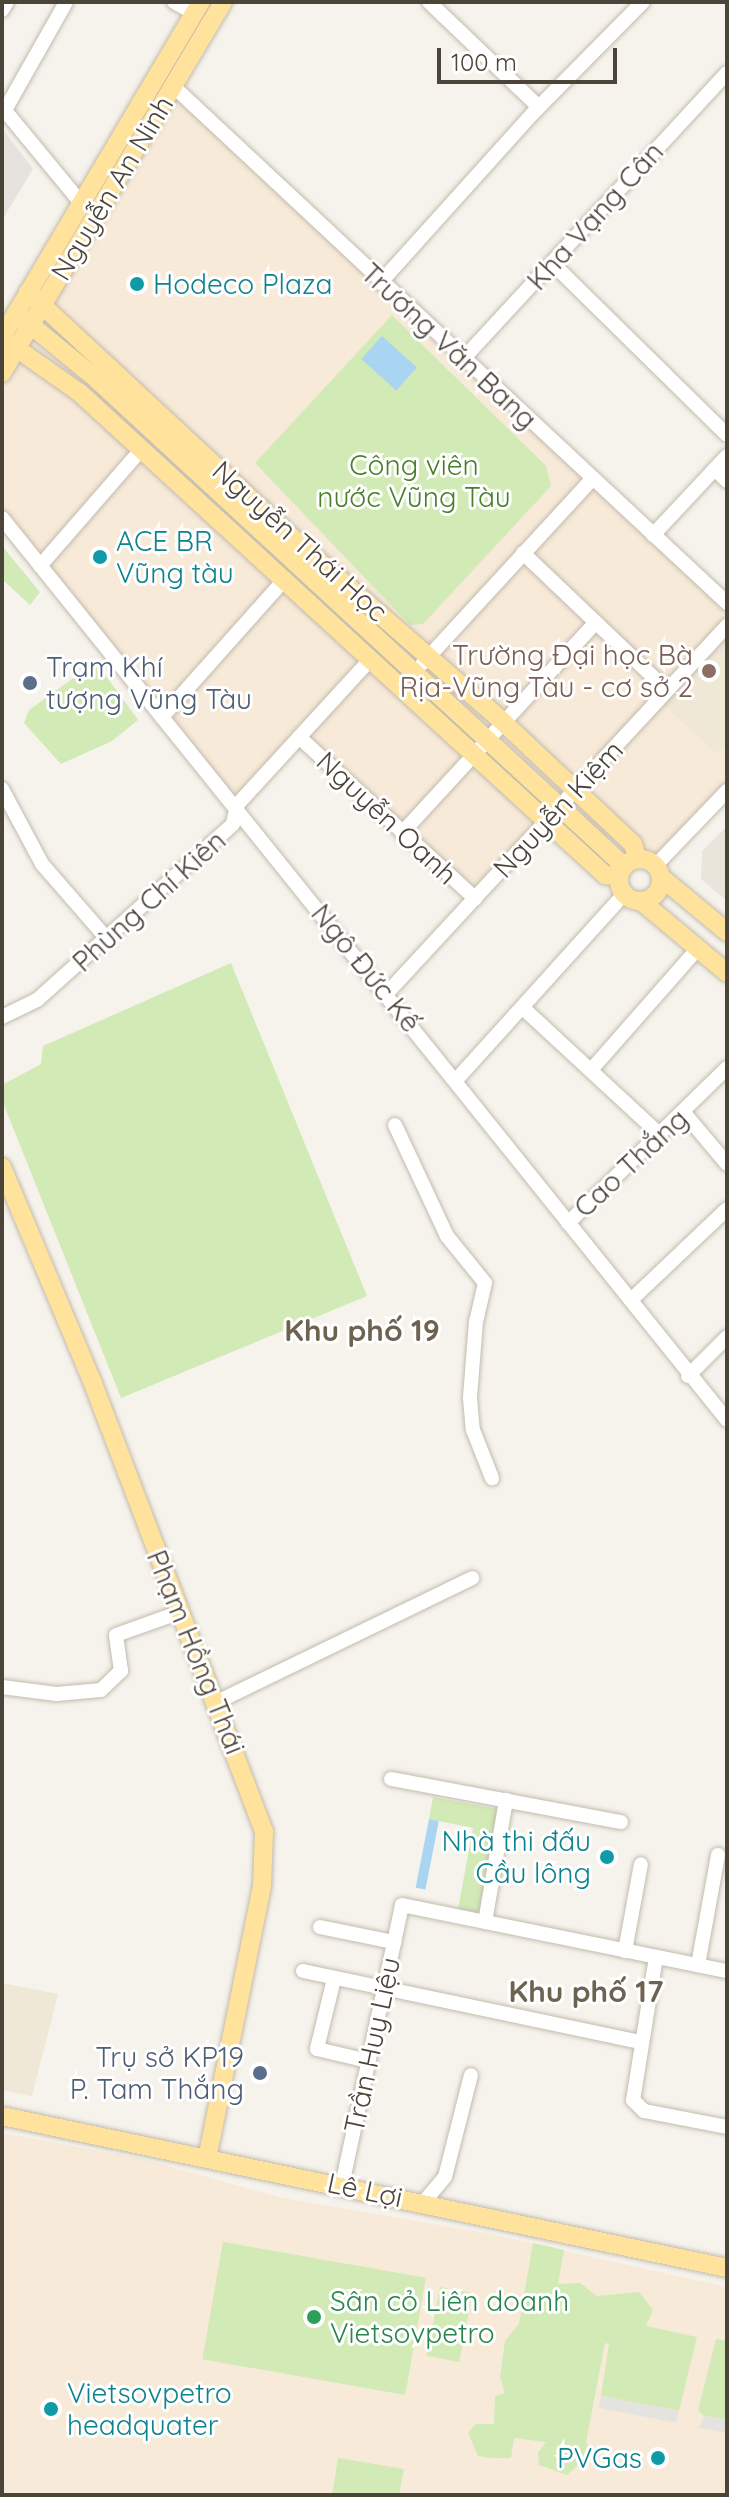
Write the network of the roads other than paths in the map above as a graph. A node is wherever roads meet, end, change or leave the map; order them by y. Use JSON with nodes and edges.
{"nodes":[{"id":1,"x":7,"y":2,"type":"edge"},
{"id":2,"x":66,"y":2,"type":"edge"},
{"id":3,"x":174,"y":2,"type":"edge"},
{"id":4,"x":223,"y":2,"type":"edge"},
{"id":5,"x":429,"y":2,"type":"edge"},
{"id":6,"x":643,"y":2,"type":"edge"},
{"id":7,"x":197,"y":7,"type":"edge"},
{"id":8,"x":2,"y":10,"type":"edge"},
{"id":9,"x":727,"y":73,"type":"edge"},
{"id":10,"x":173,"y":86,"type":"junction"},
{"id":11,"x":539,"y":107,"type":"junction"},
{"id":12,"x":3,"y":108,"type":"edge"},
{"id":13,"x":81,"y":203,"type":"junction"},
{"id":14,"x":552,"y":263,"type":"junction"},
{"id":15,"x":380,"y":283,"type":"junction"},
{"id":16,"x":35,"y":298,"type":"junction"},
{"id":17,"x":23,"y":318,"type":"junction"},
{"id":18,"x":7,"y":341,"type":"edge"},
{"id":19,"x":463,"y":359,"type":"junction"},
{"id":20,"x":99,"y":369,"type":"junction"},
{"id":21,"x":2,"y":373,"type":"edge"},
{"id":22,"x":80,"y":393,"type":"junction"},
{"id":23,"x":727,"y":435,"type":"edge"},
{"id":24,"x":141,"y":450,"type":"junction"},
{"id":25,"x":727,"y":456,"type":"edge"},
{"id":26,"x":715,"y":469,"type":"junction"},
{"id":27,"x":593,"y":478,"type":"junction"},
{"id":28,"x":727,"y":481,"type":"edge"},
{"id":29,"x":2,"y":518,"type":"edge"},
{"id":30,"x":653,"y":535,"type":"junction"},
{"id":31,"x":523,"y":553,"type":"junction"},
{"id":32,"x":40,"y":566,"type":"junction"},
{"id":33,"x":283,"y":581,"type":"junction"},
{"id":34,"x":727,"y":603,"type":"edge"},
{"id":35,"x":595,"y":623,"type":"junction"},
{"id":36,"x":727,"y":626,"type":"edge"},
{"id":37,"x":399,"y":629,"type":"junction"},
{"id":38,"x":385,"y":643,"type":"junction"},
{"id":39,"x":429,"y":656,"type":"junction"},
{"id":40,"x":371,"y":659,"type":"junction"},
{"id":41,"x":416,"y":671,"type":"junction"},
{"id":42,"x":401,"y":686,"type":"junction"},
{"id":43,"x":667,"y":690,"type":"junction"},
{"id":44,"x":162,"y":717,"type":"junction"},
{"id":45,"x":504,"y":723,"type":"junction"},
{"id":46,"x":299,"y":737,"type":"junction"},
{"id":47,"x":489,"y":739,"type":"junction"},
{"id":48,"x":475,"y":754,"type":"junction"},
{"id":49,"x":2,"y":789,"type":"edge"},
{"id":50,"x":575,"y":791,"type":"junction"},
{"id":51,"x":727,"y":791,"type":"edge"},
{"id":52,"x":237,"y":805,"type":"junction"},
{"id":53,"x":562,"y":805,"type":"junction"},
{"id":54,"x":547,"y":821,"type":"junction"},
{"id":55,"x":402,"y":833,"type":"junction"},
{"id":56,"x":659,"y":871,"type":"junction"},
{"id":57,"x":629,"y":879,"type":"junction"},
{"id":58,"x":475,"y":898,"type":"junction"},
{"id":59,"x":727,"y":932,"type":"edge"},
{"id":60,"x":108,"y":940,"type":"junction"},
{"id":61,"x":698,"y":948,"type":"junction"},
{"id":62,"x":727,"y":973,"type":"edge"},
{"id":63,"x":388,"y":992,"type":"junction"},
{"id":64,"x":523,"y":1008,"type":"junction"},
{"id":65,"x":2,"y":1017,"type":"edge"},
{"id":66,"x":727,"y":1068,"type":"edge"},
{"id":67,"x":591,"y":1070,"type":"junction"},
{"id":68,"x":457,"y":1079,"type":"junction"},
{"id":69,"x":685,"y":1114,"type":"junction"},
{"id":70,"x":395,"y":1125,"type":"dead end"},
{"id":71,"x":661,"y":1136,"type":"junction"},
{"id":72,"x":727,"y":1164,"type":"edge"},
{"id":73,"x":2,"y":1167,"type":"edge"},
{"id":74,"x":727,"y":1209,"type":"edge"},
{"id":75,"x":568,"y":1223,"type":"junction"},
{"id":76,"x":631,"y":1300,"type":"junction"},
{"id":77,"x":727,"y":1337,"type":"edge"},
{"id":78,"x":688,"y":1376,"type":"junction"},
{"id":79,"x":727,"y":1420,"type":"edge"},
{"id":80,"x":492,"y":1478,"type":"dead end"},
{"id":81,"x":472,"y":1578,"type":"dead end"},
{"id":82,"x":178,"y":1613,"type":"junction"},
{"id":83,"x":2,"y":1687,"type":"edge"},
{"id":84,"x":215,"y":1703,"type":"junction"},
{"id":85,"x":391,"y":1779,"type":"dead end"},
{"id":86,"x":506,"y":1800,"type":"junction"},
{"id":87,"x":621,"y":1822,"type":"dead end"},
{"id":88,"x":718,"y":1855,"type":"dead end"},
{"id":89,"x":641,"y":1864,"type":"dead end"},
{"id":90,"x":485,"y":1922,"type":"junction"},
{"id":91,"x":320,"y":1927,"type":"dead end"},
{"id":92,"x":394,"y":1942,"type":"junction"},
{"id":93,"x":625,"y":1951,"type":"junction"},
{"id":94,"x":656,"y":1957,"type":"junction"},
{"id":95,"x":698,"y":1965,"type":"junction"},
{"id":96,"x":303,"y":1971,"type":"dead end"},
{"id":97,"x":727,"y":1971,"type":"edge"},
{"id":98,"x":334,"y":1979,"type":"junction"},
{"id":99,"x":383,"y":1991,"type":"junction"},
{"id":100,"x":641,"y":2042,"type":"junction"},
{"id":101,"x":368,"y":2061,"type":"junction"},
{"id":102,"x":471,"y":2075,"type":"dead end"},
{"id":103,"x":2,"y":2116,"type":"edge"},
{"id":104,"x":727,"y":2127,"type":"edge"},
{"id":105,"x":208,"y":2155,"type":"junction"},
{"id":106,"x":342,"y":2185,"type":"junction"},
{"id":107,"x":423,"y":2203,"type":"junction"},
{"id":108,"x":727,"y":2268,"type":"edge"}],
"edges":[{"from":1,"to":8,"type":"street"},
{"from":2,"to":12,"type":"street"},
{"from":3,"to":7,"type":"street"},
{"from":4,"to":10,"type":"main road","name":"Nguyễn An Ninh"},
{"from":5,"to":11,"type":"street"},
{"from":6,"to":11,"type":"street"},
{"from":7,"to":13,"type":"main road","name":"Nguyễn An Ninh"},
{"from":9,"to":14,"type":"street","name":"Kha Vạng Cân"},
{"from":10,"to":15,"type":"street","name":"Trương Văn Bang"},
{"from":10,"to":16,"type":"main road","name":"Nguyễn An Ninh"},
{"from":11,"to":15,"type":"street"},
{"from":12,"to":13,"type":"street"},
{"from":13,"to":16,"type":"main road","name":"Nguyễn An Ninh"},
{"from":14,"to":19,"type":"street","name":"Kha Vạng Cân"},
{"from":14,"to":23,"type":"street"},
{"from":15,"to":19,"type":"street","name":"Trương Văn Bang"},
{"from":16,"to":17,"type":"main road","name":"Nguyễn An Ninh"},
{"from":16,"to":20,"type":"main road","name":"Nguyễn Thái Học"},
{"from":17,"to":18,"type":"main road","name":"Nguyễn An Ninh"},
{"from":17,"to":20,"type":"main road","name":"Nguyễn Thái Học"},
{"from":18,"to":21,"type":"main road","name":"Nguyễn An Ninh"},
{"from":18,"to":22,"type":"main road","name":"Nguyễn Thái Học"},
{"from":19,"to":27,"type":"street","name":"Trương Văn Bang"},
{"from":20,"to":22,"type":"main road"},
{"from":20,"to":37,"type":"main road","name":"Nguyễn Thái Học"},
{"from":20,"to":38,"type":"main road","name":"Nguyễn Thái Học"},
{"from":22,"to":24,"type":"main road","name":"Nguyễn Thái Học"},
{"from":24,"to":32,"type":"street"},
{"from":24,"to":33,"type":"main road","name":"Nguyễn Thái Học"},
{"from":25,"to":26,"type":"street"},
{"from":26,"to":28,"type":"street"},
{"from":26,"to":30,"type":"street"},
{"from":27,"to":30,"type":"street","name":"Trương Văn Bang"},
{"from":27,"to":31,"type":"street"},
{"from":29,"to":32,"type":"street","name":"Ngô Đức Kế"},
{"from":30,"to":34,"type":"street","name":"Trương Văn Bang"},
{"from":31,"to":35,"type":"street"},
{"from":31,"to":39,"type":"street"},
{"from":32,"to":44,"type":"street","name":"Ngô Đức Kế"},
{"from":33,"to":40,"type":"main road","name":"Nguyễn Thái Học"},
{"from":33,"to":44,"type":"street"},
{"from":35,"to":43,"type":"street"},
{"from":35,"to":45,"type":"street"},
{"from":36,"to":43,"type":"street","name":"Nguyễn Kiệm"},
{"from":37,"to":38,"type":"main road"},
{"from":37,"to":39,"type":"main road","name":"Nguyễn Thái Học"},
{"from":38,"to":40,"type":"main road"},
{"from":38,"to":41,"type":"main road","name":"Nguyễn Thái Học"},
{"from":39,"to":41,"type":"street"},
{"from":39,"to":45,"type":"main road","name":"Nguyễn Thái Học"},
{"from":40,"to":42,"type":"main road","name":"Nguyễn Thái Học"},
{"from":40,"to":46,"type":"street","name":"Phùng Chí Kiên"},
{"from":41,"to":42,"type":"street"},
{"from":41,"to":47,"type":"main road","name":"Nguyễn Thái Học"},
{"from":42,"to":48,"type":"main road","name":"Nguyễn Thái Học"},
{"from":43,"to":50,"type":"street","name":"Nguyễn Kiệm"},
{"from":44,"to":52,"type":"street","name":"Ngô Đức Kế"},
{"from":45,"to":47,"type":"street"},
{"from":45,"to":50,"type":"main road","name":"Nguyễn Thái Học"},
{"from":46,"to":52,"type":"street","name":"Phùng Chí Kiên"},
{"from":46,"to":55,"type":"street","name":"Nguyễn Oanh"},
{"from":47,"to":48,"type":"street"},
{"from":47,"to":53,"type":"main road","name":"Nguyễn Thái Học"},
{"from":48,"to":54,"type":"main road","name":"Nguyễn Thái Học"},
{"from":48,"to":55,"type":"street"},
{"from":49,"to":60,"type":"street"},
{"from":50,"to":53,"type":"street","name":"Nguyễn Kiệm"},
{"from":50,"to":57,"type":"main road","name":"Nguyễn Thái Học"},
{"from":51,"to":56,"type":"street"},
{"from":52,"to":60,"type":"street","name":"Phùng Chí Kiên"},
{"from":52,"to":63,"type":"street","name":"Ngô Đức Kế"},
{"from":53,"to":54,"type":"street","name":"Nguyễn Kiệm"},
{"from":53,"to":57,"type":"main road","name":"Nguyễn Thái Học"},
{"from":54,"to":57,"type":"main road","name":"Nguyễn Thái Học"},
{"from":54,"to":58,"type":"street","name":"Nguyễn Kiệm"},
{"from":55,"to":58,"type":"street","name":"Nguyễn Oanh"},
{"from":56,"to":57,"type":"main road"},
{"from":56,"to":57,"type":"main road"},
{"from":56,"to":59,"type":"main road"},
{"from":57,"to":61,"type":"main road","name":"Nguyễn Thái Học"},
{"from":57,"to":64,"type":"street"},
{"from":58,"to":63,"type":"street","name":"Nguyễn Kiệm"},
{"from":60,"to":65,"type":"street","name":"Phùng Chí Kiên"},
{"from":61,"to":62,"type":"main road","name":"Nguyễn Thái Học"},
{"from":61,"to":67,"type":"street"},
{"from":63,"to":68,"type":"street","name":"Ngô Đức Kế"},
{"from":64,"to":67,"type":"street"},
{"from":64,"to":68,"type":"street"},
{"from":66,"to":69,"type":"street","name":"Cao Thắng"},
{"from":67,"to":71,"type":"street"},
{"from":68,"to":75,"type":"street","name":"Ngô Đức Kế"},
{"from":69,"to":71,"type":"street","name":"Cao Thắng"},
{"from":69,"to":72,"type":"street"},
{"from":70,"to":80,"type":"street"},
{"from":71,"to":75,"type":"street","name":"Cao Thắng"},
{"from":73,"to":82,"type":"main road","name":"Phạm Hồng Thái"},
{"from":74,"to":76,"type":"street"},
{"from":75,"to":76,"type":"street","name":"Ngô Đức Kế"},
{"from":76,"to":78,"type":"street","name":"Ngô Đức Kế"},
{"from":77,"to":78,"type":"street"},
{"from":78,"to":79,"type":"street","name":"Ngô Đức Kế"},
{"from":81,"to":84,"type":"street"},
{"from":82,"to":83,"type":"street"},
{"from":82,"to":84,"type":"main road","name":"Phạm Hồng Thái"},
{"from":84,"to":105,"type":"main road","name":"Phạm Hồng Thái"},
{"from":85,"to":86,"type":"street"},
{"from":86,"to":87,"type":"street"},
{"from":86,"to":90,"type":"street"},
{"from":88,"to":95,"type":"street"},
{"from":89,"to":93,"type":"street"},
{"from":90,"to":92,"type":"street","name":"Trần Huy Liệu"},
{"from":90,"to":93,"type":"street"},
{"from":91,"to":92,"type":"street"},
{"from":92,"to":99,"type":"street","name":"Trần Huy Liệu"},
{"from":93,"to":94,"type":"street"},
{"from":94,"to":95,"type":"street"},
{"from":94,"to":100,"type":"street"},
{"from":95,"to":97,"type":"street"},
{"from":96,"to":98,"type":"street"},
{"from":98,"to":99,"type":"street"},
{"from":98,"to":101,"type":"street"},
{"from":99,"to":100,"type":"street"},
{"from":99,"to":101,"type":"street","name":"Trần Huy Liệu"},
{"from":100,"to":104,"type":"street"},
{"from":101,"to":106,"type":"street","name":"Trần Huy Liệu"},
{"from":102,"to":107,"type":"street"},
{"from":103,"to":105,"type":"main road","name":"Lê Lợi"},
{"from":105,"to":106,"type":"main road","name":"Lê Lợi"},
{"from":106,"to":107,"type":"main road","name":"Lê Lợi"},
{"from":107,"to":108,"type":"main road","name":"Lê Lợi"}]}
